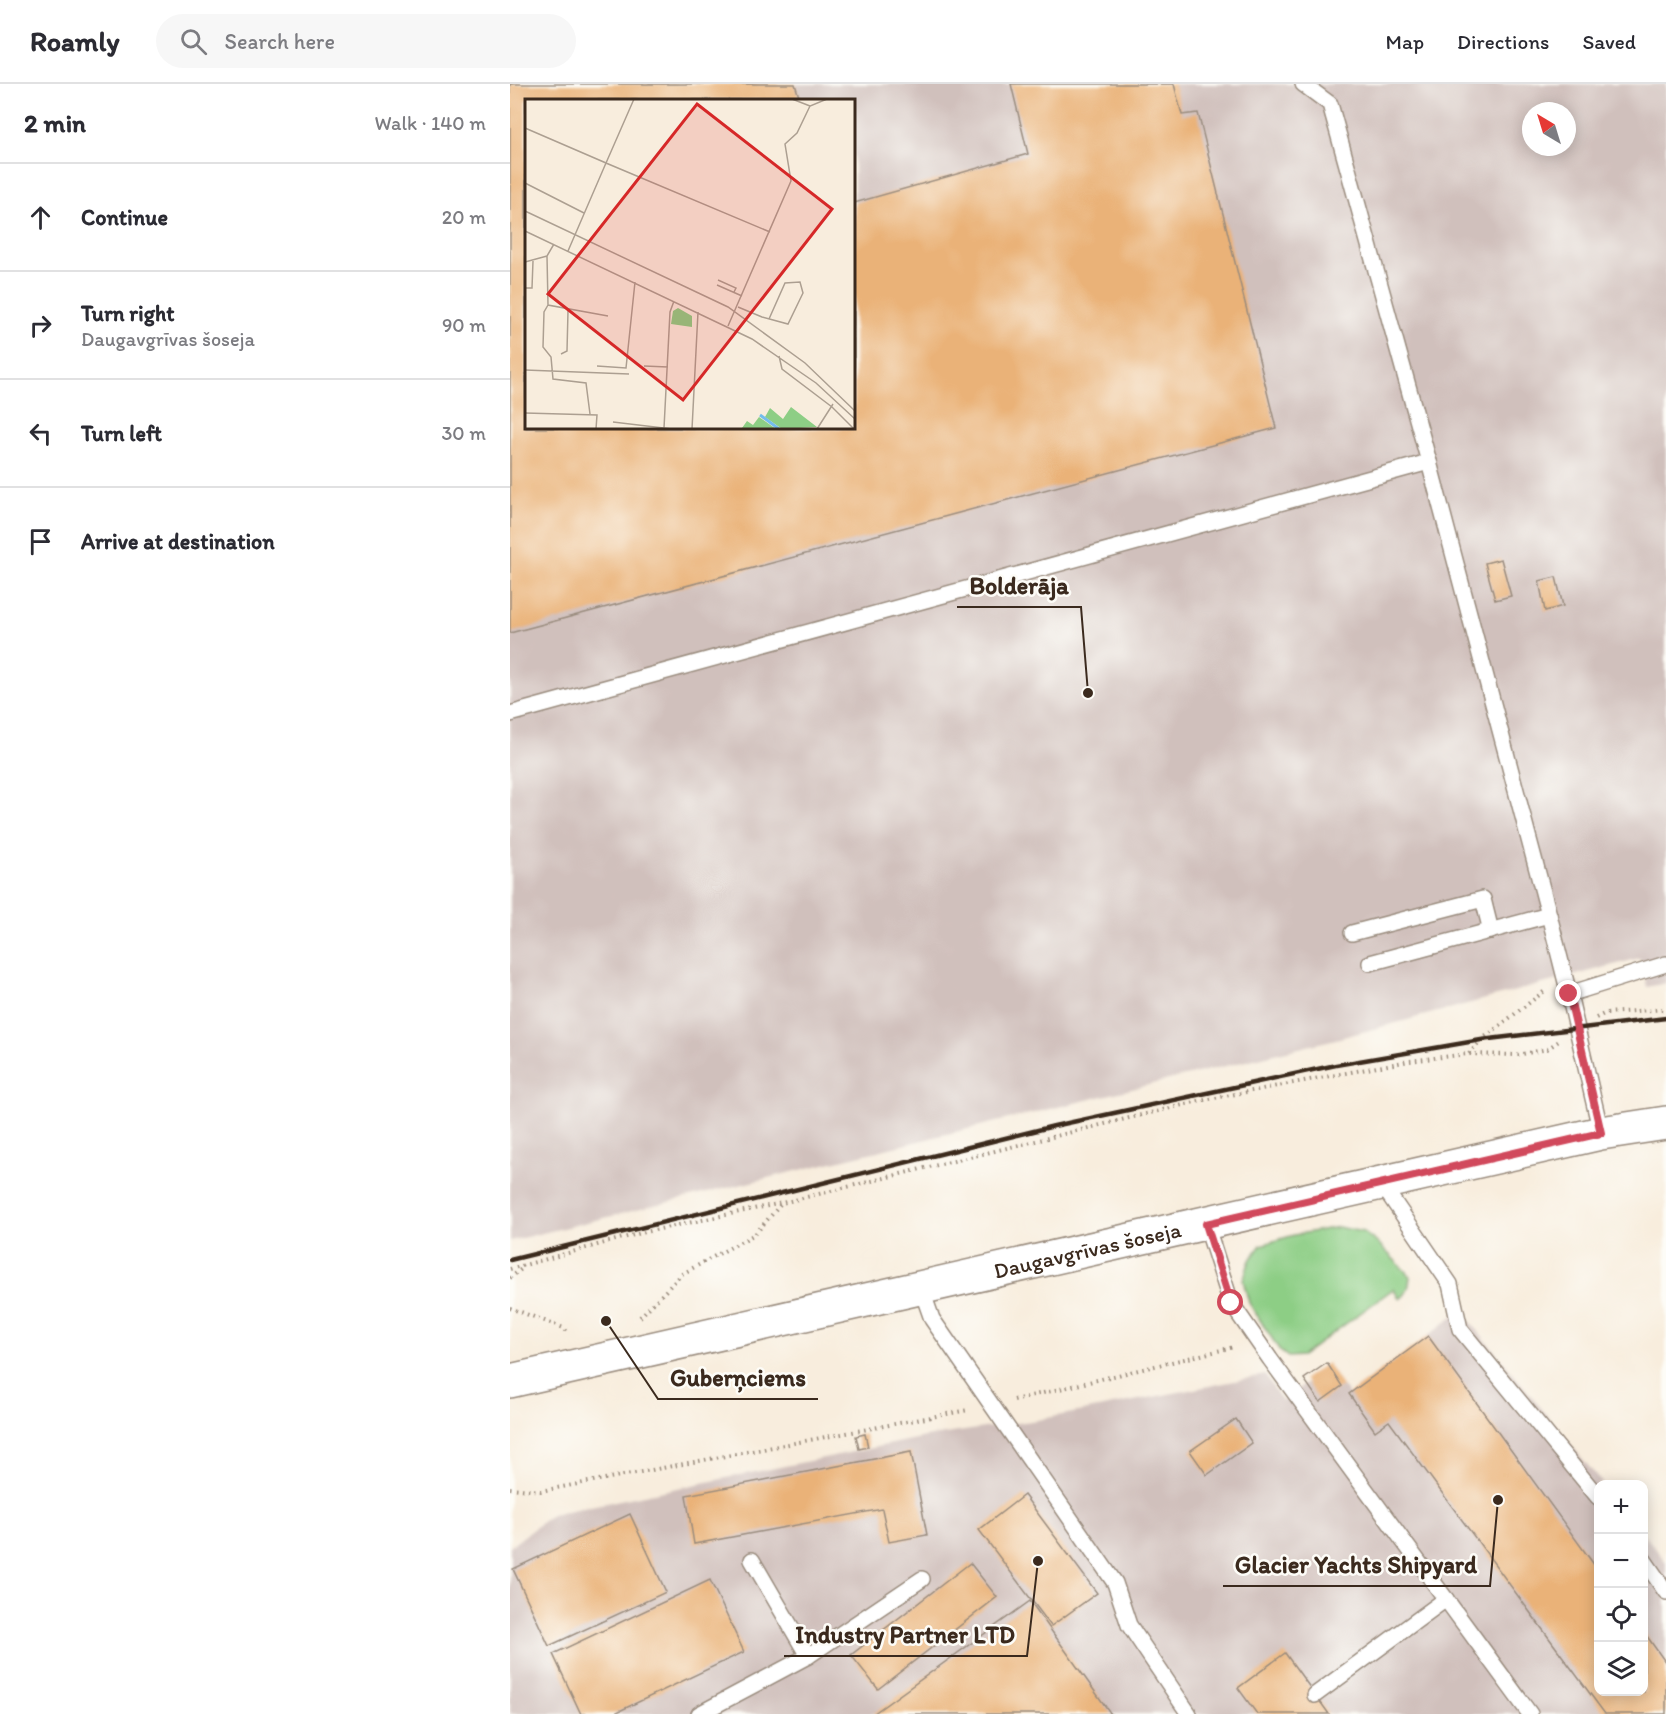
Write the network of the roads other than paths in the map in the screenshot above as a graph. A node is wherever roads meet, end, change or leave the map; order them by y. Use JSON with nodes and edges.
{"nodes":[{"id":1,"x":1303,"y":84,"type":"edge"},
{"id":2,"x":1429,"y":462,"type":"junction"},
{"id":3,"x":510,"y":714,"type":"edge"},
{"id":4,"x":1549,"y":915,"type":"junction"},
{"id":5,"x":1491,"y":931,"type":"junction"},
{"id":6,"x":1352,"y":933,"type":"dead end"},
{"id":7,"x":1370,"y":963,"type":"dead end"},
{"id":8,"x":1666,"y":964,"type":"edge"},
{"id":9,"x":1569,"y":994,"type":"junction"},
{"id":10,"x":1666,"y":1123,"type":"edge"},
{"id":11,"x":1601,"y":1133,"type":"junction"},
{"id":12,"x":1381,"y":1183,"type":"junction"},
{"id":13,"x":1206,"y":1224,"type":"junction"},
{"id":14,"x":921,"y":1288,"type":"junction"},
{"id":15,"x":510,"y":1381,"type":"edge"},
{"id":16,"x":1594,"y":1491,"type":"edge"},
{"id":17,"x":752,"y":1560,"type":"dead end"},
{"id":18,"x":1648,"y":1566,"type":"edge"},
{"id":19,"x":922,"y":1579,"type":"dead end"},
{"id":20,"x":1666,"y":1592,"type":"edge"},
{"id":21,"x":1446,"y":1599,"type":"junction"},
{"id":22,"x":808,"y":1656,"type":"junction"},
{"id":23,"x":1315,"y":1695,"type":"dead end"},
{"id":24,"x":699,"y":1714,"type":"edge"},
{"id":25,"x":1189,"y":1714,"type":"edge"},
{"id":26,"x":1530,"y":1714,"type":"edge"}],
"edges":[{"from":1,"to":2,"type":"lane"},
{"from":2,"to":3,"type":"lane"},
{"from":2,"to":4,"type":"lane"},
{"from":4,"to":5,"type":"lane"},
{"from":4,"to":9,"type":"lane"},
{"from":5,"to":6,"type":"lane"},
{"from":5,"to":7,"type":"lane"},
{"from":8,"to":9,"type":"lane"},
{"from":9,"to":11,"type":"lane"},
{"from":10,"to":11,"type":"main road","name":"Daugavgrīvas šoseja"},
{"from":11,"to":12,"type":"main road","name":"Daugavgrīvas šoseja"},
{"from":12,"to":13,"type":"main road","name":"Daugavgrīvas šoseja"},
{"from":12,"to":16,"type":"lane"},
{"from":13,"to":14,"type":"main road","name":"Daugavgrīvas šoseja"},
{"from":13,"to":21,"type":"lane"},
{"from":14,"to":15,"type":"main road","name":"Daugavgrīvas šoseja"},
{"from":14,"to":25,"type":"lane"},
{"from":17,"to":22,"type":"lane"},
{"from":18,"to":20,"type":"lane"},
{"from":19,"to":22,"type":"lane"},
{"from":21,"to":23,"type":"lane"},
{"from":21,"to":26,"type":"lane"},
{"from":22,"to":24,"type":"lane"}]}
